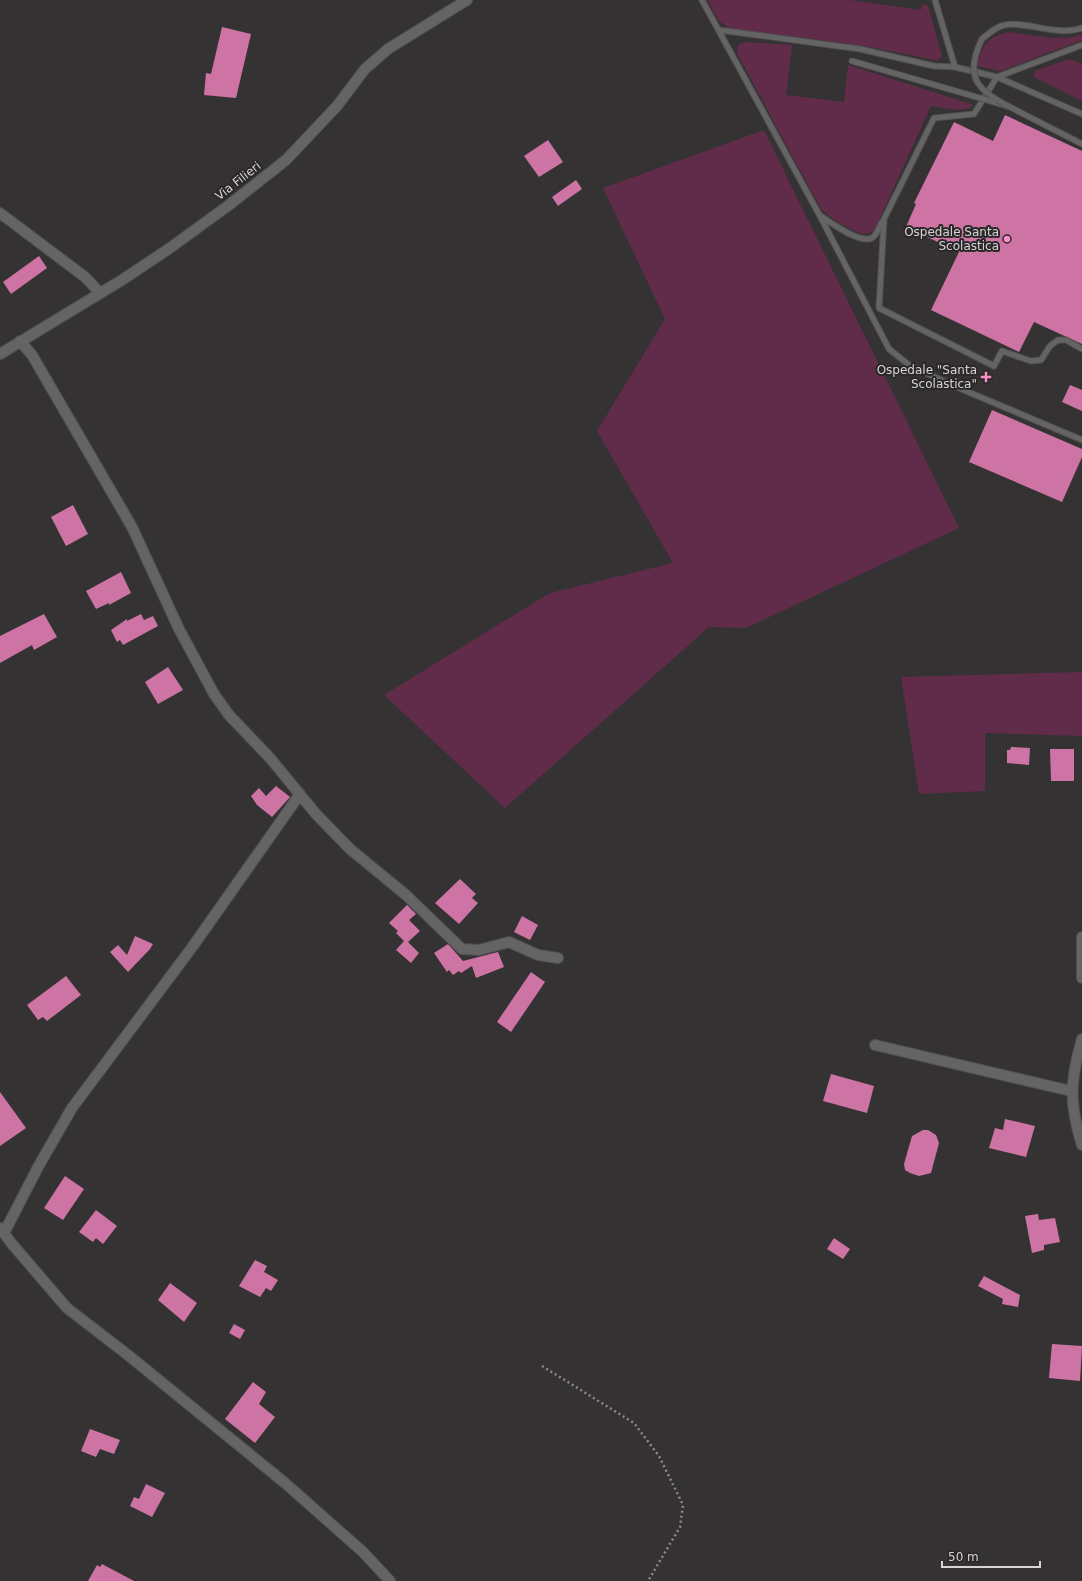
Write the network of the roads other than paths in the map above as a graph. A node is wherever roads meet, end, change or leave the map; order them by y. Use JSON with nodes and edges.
{"nodes":[{"id":1,"x":467,"y":0,"type":"edge"},
{"id":2,"x":702,"y":0,"type":"edge"},
{"id":3,"x":935,"y":0,"type":"edge"},
{"id":4,"x":1082,"y":28,"type":"edge"},
{"id":5,"x":718,"y":30,"type":"junction"},
{"id":6,"x":1082,"y":45,"type":"edge"},
{"id":7,"x":852,"y":61,"type":"dead end"},
{"id":8,"x":956,"y":67,"type":"junction"},
{"id":9,"x":997,"y":78,"type":"junction"},
{"id":10,"x":1010,"y":107,"type":"junction"},
{"id":11,"x":1081,"y":112,"type":"edge"},
{"id":12,"x":1082,"y":144,"type":"edge"},
{"id":13,"x":0,"y":213,"type":"edge"},
{"id":14,"x":820,"y":216,"type":"junction"},
{"id":15,"x":884,"y":219,"type":"junction"},
{"id":16,"x":100,"y":292,"type":"junction"},
{"id":17,"x":20,"y":341,"type":"junction"},
{"id":18,"x":1082,"y":349,"type":"edge"},
{"id":19,"x":0,"y":354,"type":"edge"},
{"id":20,"x":1082,"y":440,"type":"edge"},
{"id":21,"x":300,"y":794,"type":"junction"},
{"id":22,"x":1082,"y":937,"type":"edge"},
{"id":23,"x":558,"y":958,"type":"dead end"},
{"id":24,"x":1082,"y":978,"type":"edge"},
{"id":25,"x":1082,"y":1039,"type":"edge"},
{"id":26,"x":875,"y":1045,"type":"dead end"},
{"id":27,"x":1071,"y":1091,"type":"junction"},
{"id":28,"x":1082,"y":1145,"type":"edge"},
{"id":29,"x":2,"y":1230,"type":"edge"},
{"id":30,"x":390,"y":1581,"type":"edge"}],
"edges":[{"from":1,"to":16,"type":"street","name":"Via Filieri"},
{"from":2,"to":5,"type":"lane"},
{"from":3,"to":8,"type":"lane"},
{"from":4,"to":10,"type":"lane","bridge":true},
{"from":5,"to":8,"type":"lane"},
{"from":5,"to":14,"type":"lane"},
{"from":6,"to":9,"type":"lane"},
{"from":7,"to":10,"type":"lane","bridge":true},
{"from":8,"to":9,"type":"lane"},
{"from":9,"to":11,"type":"lane"},
{"from":9,"to":15,"type":"lane"},
{"from":10,"to":12,"type":"lane"},
{"from":13,"to":16,"type":"street"},
{"from":14,"to":15,"type":"lane"},
{"from":14,"to":20,"type":"lane"},
{"from":15,"to":18,"type":"lane"},
{"from":16,"to":17,"type":"street","name":"Via Filieri"},
{"from":17,"to":19,"type":"street","name":"Via Filieri"},
{"from":17,"to":21,"type":"street"},
{"from":21,"to":23,"type":"street"},
{"from":21,"to":29,"type":"street"},
{"from":22,"to":24,"type":"street"},
{"from":25,"to":27,"type":"street"},
{"from":26,"to":27,"type":"street"},
{"from":27,"to":28,"type":"street"},
{"from":29,"to":30,"type":"street"}]}
